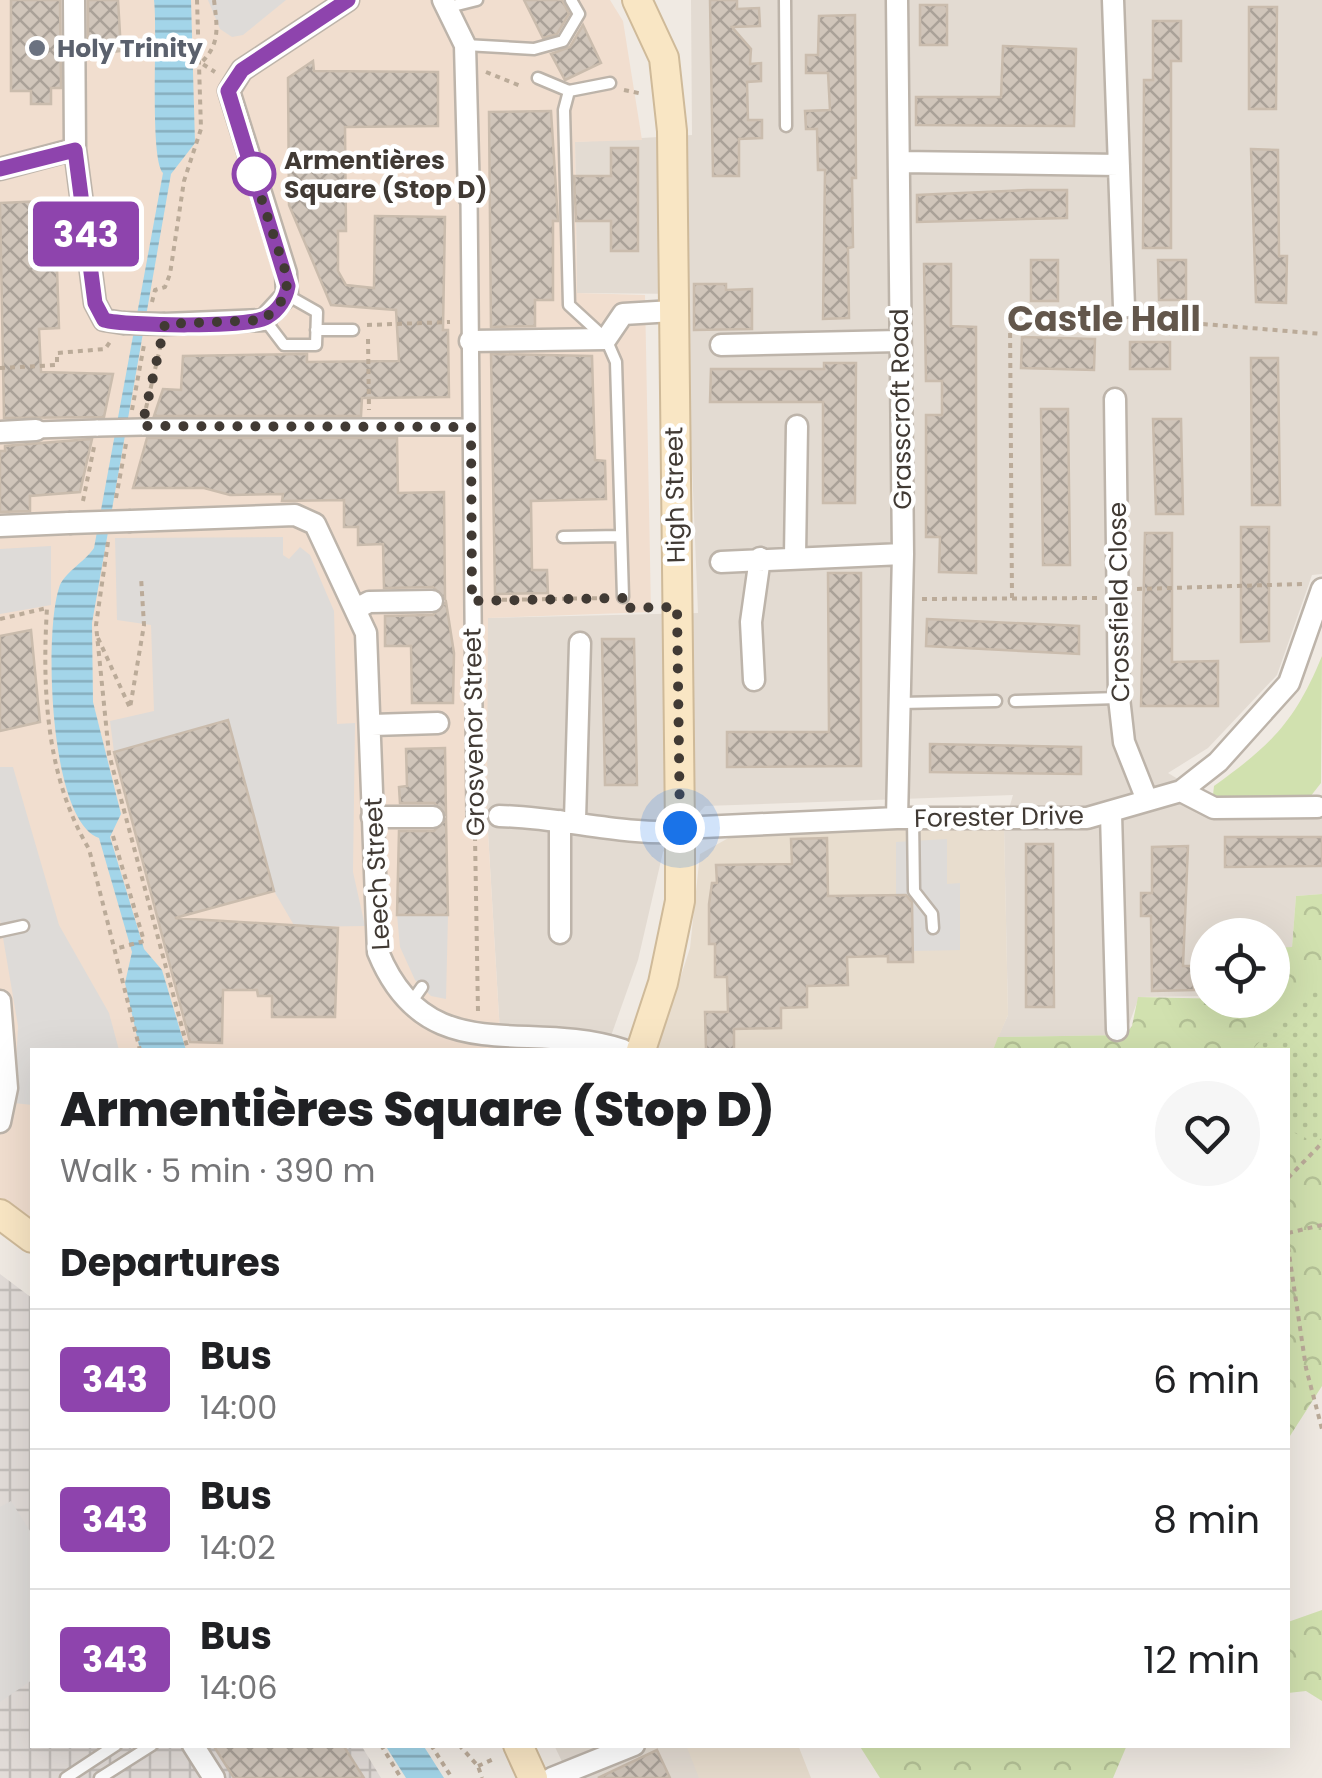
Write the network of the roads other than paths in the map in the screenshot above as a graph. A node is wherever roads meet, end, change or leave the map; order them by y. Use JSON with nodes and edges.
{"nodes":[{"id":1,"x":74,"y":0,"type":"edge"},
{"id":2,"x":348,"y":0,"type":"edge"},
{"id":3,"x":476,"y":0,"type":"edge"},
{"id":4,"x":572,"y":0,"type":"edge"},
{"id":5,"x":637,"y":0,"type":"edge"},
{"id":6,"x":784,"y":0,"type":"edge"},
{"id":7,"x":897,"y":0,"type":"edge"},
{"id":8,"x":1113,"y":0,"type":"edge"},
{"id":9,"x":446,"y":4,"type":"edge"},
{"id":10,"x":465,"y":45,"type":"junction"},
{"id":11,"x":538,"y":78,"type":"dead end"},
{"id":12,"x":610,"y":83,"type":"road end"},
{"id":13,"x":568,"y":91,"type":"junction"},
{"id":14,"x":786,"y":126,"type":"dead end"},
{"id":15,"x":75,"y":150,"type":"junction"},
{"id":16,"x":899,"y":162,"type":"junction"},
{"id":17,"x":1118,"y":164,"type":"junction"},
{"id":18,"x":0,"y":168,"type":"edge"},
{"id":19,"x":469,"y":197,"type":"joint"},
{"id":20,"x":287,"y":295,"type":"junction"},
{"id":21,"x":672,"y":311,"type":"junction"},
{"id":22,"x":1124,"y":313,"type":"road end"},
{"id":23,"x":264,"y":320,"type":"junction"},
{"id":24,"x":316,"y":330,"type":"junction"},
{"id":25,"x":352,"y":330,"type":"dead end"},
{"id":26,"x":470,"y":331,"type":"junction"},
{"id":27,"x":606,"y":340,"type":"junction"},
{"id":28,"x":900,"y":341,"type":"junction"},
{"id":29,"x":720,"y":345,"type":"dead end"},
{"id":30,"x":1114,"y":400,"type":"dead end"},
{"id":31,"x":797,"y":426,"type":"dead end"},
{"id":32,"x":471,"y":427,"type":"junction"},
{"id":33,"x":36,"y":430,"type":"joint"},
{"id":34,"x":0,"y":432,"type":"edge"},
{"id":35,"x":0,"y":526,"type":"edge"},
{"id":36,"x":620,"y":536,"type":"junction"},
{"id":37,"x":563,"y":537,"type":"dead end"},
{"id":38,"x":903,"y":554,"type":"junction"},
{"id":39,"x":796,"y":556,"type":"junction"},
{"id":40,"x":760,"y":558,"type":"junction"},
{"id":41,"x":721,"y":562,"type":"dead end"},
{"id":42,"x":1313,"y":586,"type":"edge"},
{"id":43,"x":623,"y":598,"type":"road end"},
{"id":44,"x":432,"y":601,"type":"dead end"},
{"id":45,"x":356,"y":609,"type":"junction"},
{"id":46,"x":580,"y":644,"type":"dead end"},
{"id":47,"x":754,"y":680,"type":"dead end"},
{"id":48,"x":1119,"y":698,"type":"junction"},
{"id":49,"x":996,"y":701,"type":"dead end"},
{"id":50,"x":1016,"y":701,"type":"dead end"},
{"id":51,"x":900,"y":703,"type":"junction"},
{"id":52,"x":438,"y":723,"type":"dead end"},
{"id":53,"x":372,"y":725,"type":"junction"},
{"id":54,"x":1181,"y":791,"type":"junction"},
{"id":55,"x":1147,"y":800,"type":"junction"},
{"id":56,"x":1317,"y":807,"type":"dead end"},
{"id":57,"x":1111,"y":814,"type":"junction"},
{"id":58,"x":499,"y":816,"type":"dead end"},
{"id":59,"x":434,"y":817,"type":"dead end"},
{"id":60,"x":475,"y":817,"type":"road end"},
{"id":61,"x":372,"y":818,"type":"junction"},
{"id":62,"x":905,"y":818,"type":"junction"},
{"id":63,"x":568,"y":821,"type":"junction"},
{"id":64,"x":680,"y":830,"type":"junction"},
{"id":65,"x":24,"y":926,"type":"dead end"},
{"id":66,"x":934,"y":928,"type":"dead end"},
{"id":67,"x":0,"y":931,"type":"edge"},
{"id":68,"x":560,"y":933,"type":"dead end"},
{"id":69,"x":0,"y":1000,"type":"edge"},
{"id":70,"x":1117,"y":1030,"type":"dead end"},
{"id":71,"x":478,"y":1042,"type":"edge"},
{"id":72,"x":616,"y":1048,"type":"edge"},
{"id":73,"x":642,"y":1048,"type":"edge"},
{"id":74,"x":0,"y":1122,"type":"edge"},
{"id":75,"x":0,"y":1214,"type":"edge"},
{"id":76,"x":30,"y":1236,"type":"edge"},
{"id":77,"x":111,"y":1748,"type":"edge"},
{"id":78,"x":147,"y":1748,"type":"edge"},
{"id":79,"x":195,"y":1748,"type":"edge"},
{"id":80,"x":519,"y":1748,"type":"edge"},
{"id":81,"x":627,"y":1748,"type":"edge"},
{"id":82,"x":66,"y":1778,"type":"edge"},
{"id":83,"x":100,"y":1778,"type":"edge"},
{"id":84,"x":214,"y":1778,"type":"edge"},
{"id":85,"x":534,"y":1778,"type":"edge"},
{"id":86,"x":552,"y":1778,"type":"edge"}],
"edges":[{"from":1,"to":15,"type":"street"},
{"from":2,"to":20,"type":"street"},
{"from":3,"to":9,"type":"lane"},
{"from":4,"to":10,"type":"lane"},
{"from":5,"to":21,"type":"main road","name":"High Street"},
{"from":6,"to":14,"type":"lane"},
{"from":7,"to":16,"type":"street","name":"Grasscroft Road"},
{"from":8,"to":17,"type":"street"},
{"from":9,"to":10,"type":"street","name":"Grosvenor Street"},
{"from":10,"to":19,"type":"street","name":"Grosvenor Street"},
{"from":11,"to":13,"type":"lane"},
{"from":12,"to":13,"type":"lane"},
{"from":13,"to":27,"type":"lane"},
{"from":15,"to":18,"type":"street"},
{"from":15,"to":23,"type":"street","bridge":true},
{"from":16,"to":17,"type":"street"},
{"from":16,"to":28,"type":"street","name":"Grasscroft Road"},
{"from":17,"to":22,"type":"street"},
{"from":19,"to":26,"type":"street","name":"Grosvenor Street"},
{"from":20,"to":23,"type":"street"},
{"from":20,"to":24,"type":"lane"},
{"from":21,"to":27,"type":"street"},
{"from":21,"to":64,"type":"main road","name":"High Street"},
{"from":23,"to":24,"type":"lane"},
{"from":24,"to":25,"type":"lane"},
{"from":26,"to":27,"type":"street"},
{"from":26,"to":32,"type":"street","name":"Grosvenor Street"},
{"from":27,"to":36,"type":"lane"},
{"from":28,"to":29,"type":"street"},
{"from":28,"to":38,"type":"street","name":"Grasscroft Road"},
{"from":30,"to":48,"type":"street","name":"Crossfield Close"},
{"from":31,"to":39,"type":"street"},
{"from":32,"to":33,"type":"street","bridge":true},
{"from":32,"to":60,"type":"street","name":"Grosvenor Street"},
{"from":33,"to":34,"type":"street"},
{"from":35,"to":45,"type":"street","name":"Leech Street","bridge":true},
{"from":36,"to":37,"type":"lane"},
{"from":36,"to":43,"type":"lane"},
{"from":38,"to":39,"type":"street"},
{"from":38,"to":51,"type":"street","name":"Grasscroft Road"},
{"from":39,"to":40,"type":"street"},
{"from":40,"to":41,"type":"street"},
{"from":40,"to":47,"type":"street"},
{"from":42,"to":54,"type":"street","name":"Forester Drive"},
{"from":44,"to":45,"type":"street"},
{"from":45,"to":53,"type":"street","name":"Leech Street"},
{"from":46,"to":63,"type":"street"},
{"from":48,"to":50,"type":"lane"},
{"from":48,"to":55,"type":"street","name":"Crossfield Close"},
{"from":49,"to":51,"type":"lane"},
{"from":51,"to":62,"type":"street","name":"Grasscroft Road"},
{"from":52,"to":53,"type":"street"},
{"from":53,"to":61,"type":"street","name":"Leech Street"},
{"from":54,"to":55,"type":"street","name":"Forester Drive"},
{"from":54,"to":56,"type":"street"},
{"from":55,"to":57,"type":"street","name":"Forester Drive"},
{"from":57,"to":62,"type":"street","name":"Forester Drive"},
{"from":57,"to":70,"type":"street"},
{"from":58,"to":63,"type":"street","name":"Forester Drive"},
{"from":59,"to":61,"type":"street"},
{"from":61,"to":71,"type":"street","name":"Leech Street"},
{"from":62,"to":64,"type":"street","name":"Forester Drive"},
{"from":62,"to":66,"type":"lane"},
{"from":63,"to":64,"type":"street","name":"Forester Drive"},
{"from":63,"to":68,"type":"street"},
{"from":64,"to":73,"type":"main road","name":"High Street"},
{"from":65,"to":67,"type":"lane"},
{"from":69,"to":74,"type":"street"},
{"from":71,"to":72,"type":"street","name":"Leech Street"},
{"from":75,"to":76,"type":"main road"},
{"from":77,"to":82,"type":"lane"},
{"from":78,"to":83,"type":"lane"},
{"from":79,"to":84,"type":"street"},
{"from":80,"to":85,"type":"main road"},
{"from":81,"to":86,"type":"street"}]}
